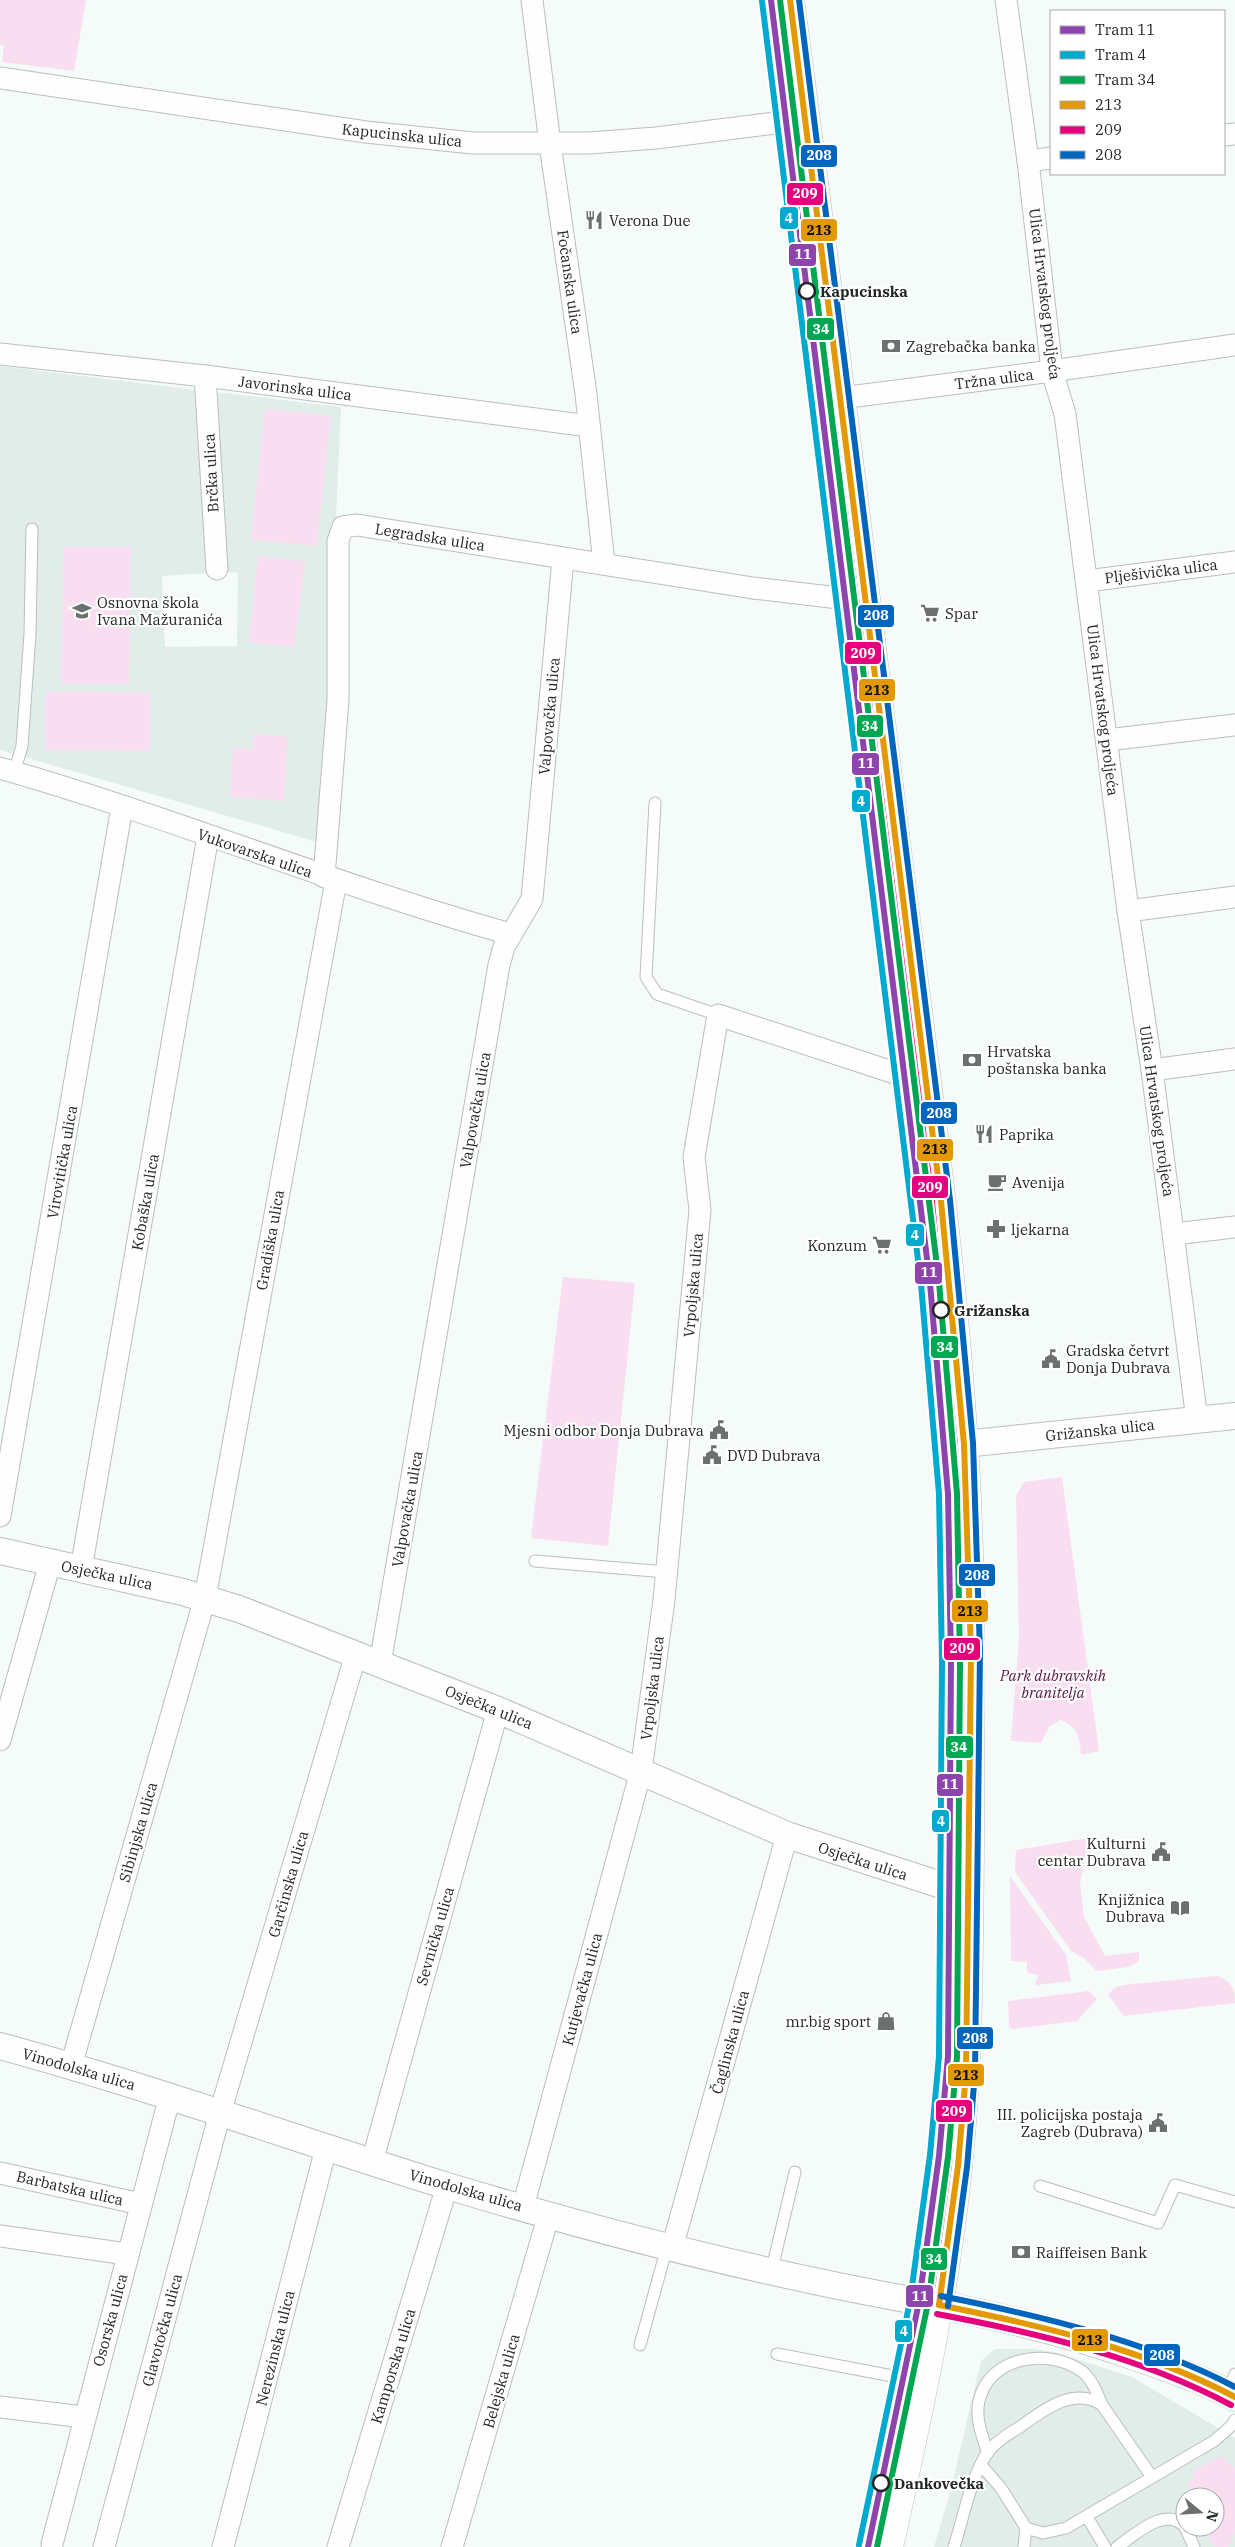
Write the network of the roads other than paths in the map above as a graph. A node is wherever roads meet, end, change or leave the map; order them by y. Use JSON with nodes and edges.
{"nodes":[{"id":1,"x":532,"y":0,"type":"edge"},
{"id":2,"x":790,"y":0,"type":"edge"},
{"id":3,"x":1006,"y":0,"type":"edge"},
{"id":4,"x":0,"y":78,"type":"edge"},
{"id":5,"x":806,"y":119,"type":"junction"},
{"id":6,"x":550,"y":144,"type":"junction"},
{"id":7,"x":1050,"y":158,"type":"edge"},
{"id":8,"x":1028,"y":161,"type":"junction"},
{"id":9,"x":1235,"y":345,"type":"edge"},
{"id":10,"x":0,"y":354,"type":"edge"},
{"id":11,"x":1052,"y":371,"type":"junction"},
{"id":12,"x":205,"y":376,"type":"junction"},
{"id":13,"x":841,"y":398,"type":"junction"},
{"id":14,"x":589,"y":426,"type":"junction"},
{"id":15,"x":32,"y":530,"type":"dead end"},
{"id":16,"x":563,"y":559,"type":"junction"},
{"id":17,"x":1235,"y":562,"type":"edge"},
{"id":18,"x":604,"y":564,"type":"junction"},
{"id":19,"x":217,"y":569,"type":"dead end"},
{"id":20,"x":1087,"y":581,"type":"junction"},
{"id":21,"x":866,"y":595,"type":"junction"},
{"id":22,"x":1235,"y":725,"type":"edge"},
{"id":23,"x":1108,"y":740,"type":"junction"},
{"id":24,"x":4,"y":772,"type":"edge"},
{"id":25,"x":655,"y":803,"type":"dead end"},
{"id":26,"x":122,"y":807,"type":"junction"},
{"id":27,"x":208,"y":836,"type":"junction"},
{"id":28,"x":330,"y":879,"type":"junction"},
{"id":29,"x":1235,"y":897,"type":"edge"},
{"id":30,"x":1128,"y":911,"type":"junction"},
{"id":31,"x":510,"y":934,"type":"junction"},
{"id":32,"x":718,"y":1015,"type":"junction"},
{"id":33,"x":1235,"y":1059,"type":"edge"},
{"id":34,"x":1152,"y":1070,"type":"junction"},
{"id":35,"x":926,"y":1075,"type":"junction"},
{"id":36,"x":1235,"y":1227,"type":"edge"},
{"id":37,"x":1174,"y":1234,"type":"junction"},
{"id":38,"x":1235,"y":1416,"type":"edge"},
{"id":39,"x":1197,"y":1420,"type":"junction"},
{"id":40,"x":964,"y":1444,"type":"junction"},
{"id":41,"x":0,"y":1516,"type":"edge"},
{"id":42,"x":0,"y":1551,"type":"edge"},
{"id":43,"x":536,"y":1560,"type":"dead end"},
{"id":44,"x":50,"y":1563,"type":"junction"},
{"id":45,"x":81,"y":1569,"type":"junction"},
{"id":46,"x":666,"y":1572,"type":"junction"},
{"id":47,"x":205,"y":1598,"type":"junction"},
{"id":48,"x":356,"y":1654,"type":"junction"},
{"id":49,"x":380,"y":1664,"type":"junction"},
{"id":50,"x":498,"y":1710,"type":"junction"},
{"id":51,"x":0,"y":1740,"type":"edge"},
{"id":52,"x":641,"y":1771,"type":"junction"},
{"id":53,"x":787,"y":1835,"type":"junction"},
{"id":54,"x":969,"y":1887,"type":"junction"},
{"id":55,"x":0,"y":2046,"type":"edge"},
{"id":56,"x":71,"y":2066,"type":"junction"},
{"id":57,"x":170,"y":2096,"type":"junction"},
{"id":58,"x":220,"y":2113,"type":"junction"},
{"id":59,"x":326,"y":2148,"type":"junction"},
{"id":60,"x":372,"y":2162,"type":"junction"},
{"id":61,"x":0,"y":2172,"type":"edge"},
{"id":62,"x":795,"y":2172,"type":"dead end"},
{"id":63,"x":447,"y":2186,"type":"junction"},
{"id":64,"x":1040,"y":2186,"type":"dead end"},
{"id":65,"x":1235,"y":2202,"type":"edge"},
{"id":66,"x":141,"y":2204,"type":"junction"},
{"id":67,"x":523,"y":2207,"type":"junction"},
{"id":68,"x":549,"y":2214,"type":"junction"},
{"id":69,"x":0,"y":2236,"type":"edge"},
{"id":70,"x":670,"y":2248,"type":"junction"},
{"id":71,"x":127,"y":2254,"type":"junction"},
{"id":72,"x":771,"y":2273,"type":"junction"},
{"id":73,"x":939,"y":2305,"type":"junction"},
{"id":74,"x":640,"y":2345,"type":"dead end"},
{"id":75,"x":777,"y":2354,"type":"dead end"},
{"id":76,"x":924,"y":2382,"type":"junction"},
{"id":77,"x":1233,"y":2388,"type":"edge"},
{"id":78,"x":1102,"y":2405,"type":"junction"},
{"id":79,"x":0,"y":2407,"type":"edge"},
{"id":80,"x":84,"y":2417,"type":"junction"},
{"id":81,"x":1235,"y":2420,"type":"edge"},
{"id":82,"x":988,"y":2453,"type":"junction"},
{"id":83,"x":981,"y":2465,"type":"junction"},
{"id":84,"x":1152,"y":2477,"type":"junction"},
{"id":85,"x":1087,"y":2517,"type":"junction"},
{"id":86,"x":1175,"y":2521,"type":"edge"},
{"id":87,"x":1026,"y":2528,"type":"junction"},
{"id":88,"x":52,"y":2544,"type":"dead end"},
{"id":89,"x":104,"y":2547,"type":"edge"},
{"id":90,"x":223,"y":2547,"type":"edge"},
{"id":91,"x":338,"y":2547,"type":"edge"},
{"id":92,"x":452,"y":2547,"type":"edge"},
{"id":93,"x":889,"y":2547,"type":"edge"},
{"id":94,"x":954,"y":2547,"type":"edge"},
{"id":95,"x":1024,"y":2547,"type":"edge"},
{"id":96,"x":1105,"y":2547,"type":"edge"},
{"id":97,"x":1118,"y":2547,"type":"edge"}],
"edges":[{"from":1,"to":6,"type":"street","name":"Fočanska ulica"},
{"from":2,"to":5,"type":"main road"},
{"from":3,"to":8,"type":"street","name":"Ulica Hrvatskog proljeća"},
{"from":4,"to":6,"type":"street","name":"Kapucinska ulica"},
{"from":5,"to":6,"type":"street","name":"Kapucinska ulica"},
{"from":5,"to":13,"type":"main road"},
{"from":6,"to":14,"type":"street","name":"Fočanska ulica"},
{"from":7,"to":8,"type":"street"},
{"from":8,"to":11,"type":"street","name":"Ulica Hrvatskog proljeća"},
{"from":9,"to":11,"type":"street","name":"Tržna ulica"},
{"from":10,"to":12,"type":"street","name":"Javorinska ulica"},
{"from":11,"to":13,"type":"street","name":"Tržna ulica"},
{"from":11,"to":20,"type":"street","name":"Ulica Hrvatskog proljeća"},
{"from":12,"to":14,"type":"street","name":"Javorinska ulica"},
{"from":12,"to":19,"type":"street","name":"Brčka ulica"},
{"from":13,"to":21,"type":"main road"},
{"from":14,"to":18,"type":"street","name":"Fočanska ulica"},
{"from":15,"to":24,"type":"lane"},
{"from":16,"to":18,"type":"street","name":"Legradska ulica"},
{"from":16,"to":28,"type":"street","name":"Legradska ulica"},
{"from":16,"to":31,"type":"street","name":"Valpovačka ulica"},
{"from":17,"to":20,"type":"street","name":"Plješivička ulica"},
{"from":18,"to":21,"type":"street","name":"Legradska ulica"},
{"from":20,"to":23,"type":"street","name":"Ulica Hrvatskog proljeća"},
{"from":21,"to":35,"type":"main road"},
{"from":22,"to":23,"type":"street"},
{"from":23,"to":30,"type":"street","name":"Ulica Hrvatskog proljeća"},
{"from":24,"to":26,"type":"street","name":"Vukovarska ulica"},
{"from":25,"to":32,"type":"lane"},
{"from":26,"to":27,"type":"street","name":"Vukovarska ulica"},
{"from":26,"to":41,"type":"street","name":"Virovitička ulica"},
{"from":27,"to":28,"type":"street","name":"Vukovarska ulica"},
{"from":27,"to":45,"type":"street","name":"Kobaška ulica"},
{"from":28,"to":31,"type":"street","name":"Vukovarska ulica"},
{"from":28,"to":47,"type":"street","name":"Gradiška ulica"},
{"from":29,"to":30,"type":"street"},
{"from":30,"to":34,"type":"street","name":"Ulica Hrvatskog proljeća"},
{"from":31,"to":49,"type":"street","name":"Valpovačka ulica"},
{"from":32,"to":35,"type":"street"},
{"from":32,"to":46,"type":"street","name":"Vrpoljska ulica"},
{"from":33,"to":34,"type":"street"},
{"from":34,"to":37,"type":"street","name":"Ulica Hrvatskog proljeća"},
{"from":35,"to":40,"type":"main road"},
{"from":36,"to":37,"type":"street"},
{"from":37,"to":39,"type":"street","name":"Ulica Hrvatskog proljeća"},
{"from":38,"to":39,"type":"street","name":"Grižanska ulica"},
{"from":39,"to":40,"type":"street","name":"Grižanska ulica"},
{"from":40,"to":54,"type":"main road"},
{"from":42,"to":44,"type":"street","name":"Osječka ulica"},
{"from":43,"to":46,"type":"lane"},
{"from":44,"to":45,"type":"street","name":"Osječka ulica"},
{"from":44,"to":51,"type":"street"},
{"from":45,"to":47,"type":"street","name":"Osječka ulica"},
{"from":46,"to":52,"type":"street","name":"Vrpoljska ulica"},
{"from":47,"to":48,"type":"street","name":"Osječka ulica"},
{"from":47,"to":56,"type":"street","name":"Sibinjska ulica"},
{"from":48,"to":49,"type":"street","name":"Osječka ulica"},
{"from":48,"to":58,"type":"street","name":"Garčinska ulica"},
{"from":49,"to":50,"type":"street","name":"Osječka ulica"},
{"from":50,"to":52,"type":"street","name":"Osječka ulica"},
{"from":50,"to":60,"type":"street","name":"Sevnička ulica"},
{"from":52,"to":53,"type":"street","name":"Osječka ulica"},
{"from":52,"to":67,"type":"street","name":"Kutjevačka ulica"},
{"from":53,"to":54,"type":"street","name":"Osječka ulica"},
{"from":53,"to":70,"type":"street","name":"Čaglinska ulica"},
{"from":54,"to":73,"type":"main road"},
{"from":55,"to":56,"type":"street","name":"Vinodolska ulica"},
{"from":56,"to":57,"type":"street","name":"Vinodolska ulica"},
{"from":57,"to":58,"type":"street","name":"Vinodolska ulica"},
{"from":57,"to":66,"type":"street","name":"Osorska ulica"},
{"from":58,"to":59,"type":"street","name":"Vinodolska ulica"},
{"from":58,"to":89,"type":"street","name":"Glavotočka ulica"},
{"from":59,"to":60,"type":"street","name":"Vinodolska ulica"},
{"from":59,"to":90,"type":"street","name":"Nerezinska ulica"},
{"from":60,"to":63,"type":"street","name":"Vinodolska ulica"},
{"from":61,"to":66,"type":"street","name":"Barbatska ulica"},
{"from":62,"to":72,"type":"lane"},
{"from":63,"to":67,"type":"street","name":"Vinodolska ulica"},
{"from":63,"to":91,"type":"street","name":"Kamporska ulica"},
{"from":64,"to":65,"type":"lane"},
{"from":66,"to":71,"type":"street","name":"Osorska ulica"},
{"from":67,"to":68,"type":"street","name":"Vinodolska ulica"},
{"from":68,"to":70,"type":"street","name":"Vinodolska ulica"},
{"from":68,"to":92,"type":"street","name":"Belejska ulica"},
{"from":69,"to":71,"type":"street"},
{"from":70,"to":72,"type":"street","name":"Vinodolska ulica"},
{"from":70,"to":74,"type":"lane"},
{"from":71,"to":80,"type":"street","name":"Osorska ulica"},
{"from":72,"to":73,"type":"street","name":"Vinodolska ulica"},
{"from":73,"to":76,"type":"main road"},
{"from":73,"to":77,"type":"main road"},
{"from":75,"to":76,"type":"lane"},
{"from":76,"to":93,"type":"main road"},
{"from":78,"to":82,"type":"lane"},
{"from":78,"to":82,"type":"lane"},
{"from":78,"to":84,"type":"lane"},
{"from":79,"to":80,"type":"street"},
{"from":80,"to":88,"type":"street","name":"Osorska ulica"},
{"from":81,"to":84,"type":"lane"},
{"from":82,"to":83,"type":"lane"},
{"from":83,"to":87,"type":"lane"},
{"from":83,"to":94,"type":"lane"},
{"from":84,"to":85,"type":"lane"},
{"from":85,"to":87,"type":"lane"},
{"from":85,"to":96,"type":"lane"},
{"from":86,"to":97,"type":"lane"},
{"from":87,"to":95,"type":"lane"}]}
